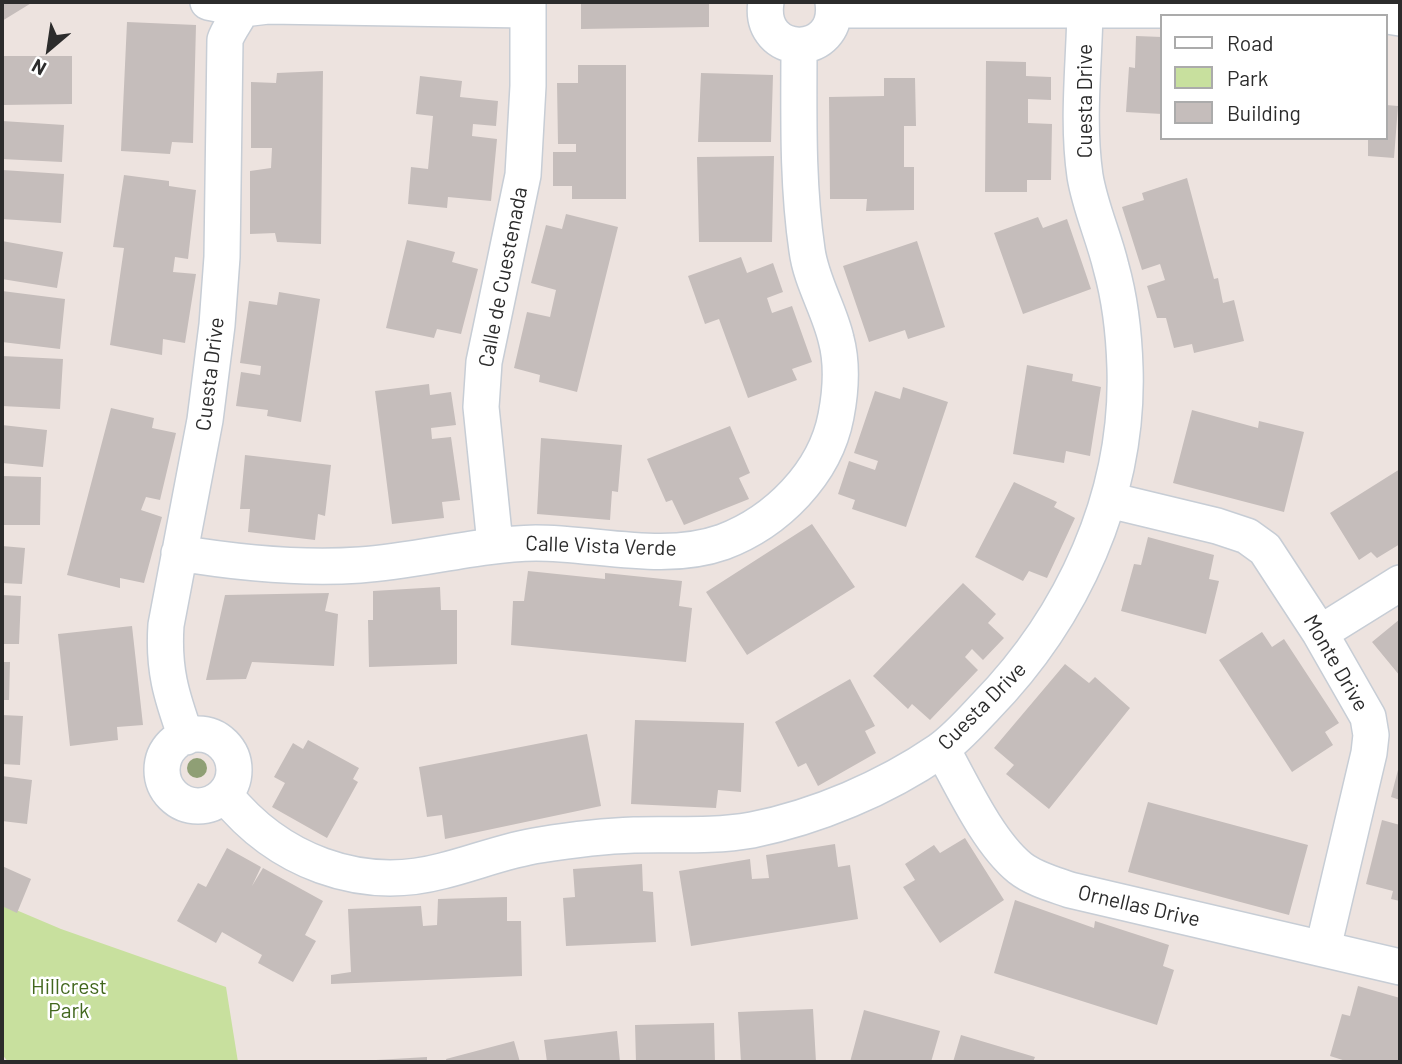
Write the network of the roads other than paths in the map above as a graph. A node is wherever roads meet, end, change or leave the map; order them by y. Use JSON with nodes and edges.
{"nodes":[{"id":1,"x":208,"y":2,"type":"edge"},
{"id":2,"x":766,"y":2,"type":"edge"},
{"id":3,"x":243,"y":6,"type":"edge"},
{"id":4,"x":527,"y":6,"type":"edge"},
{"id":5,"x":834,"y":6,"type":"edge"},
{"id":6,"x":1257,"y":6,"type":"edge"},
{"id":7,"x":1307,"y":6,"type":"edge"},
{"id":8,"x":1085,"y":11,"type":"junction"},
{"id":9,"x":1381,"y":14,"type":"edge"},
{"id":10,"x":799,"y":46,"type":"junction"},
{"id":11,"x":1109,"y":500,"type":"junction"},
{"id":12,"x":495,"y":544,"type":"junction"},
{"id":13,"x":179,"y":553,"type":"junction"},
{"id":14,"x":1400,"y":583,"type":"edge"},
{"id":15,"x":1320,"y":633,"type":"junction"},
{"id":16,"x":186,"y":737,"type":"junction"},
{"id":17,"x":942,"y":749,"type":"junction"},
{"id":18,"x":225,"y":795,"type":"junction"},
{"id":19,"x":1324,"y":948,"type":"junction"},
{"id":20,"x":1400,"y":967,"type":"edge"}],
"edges":[{"from":1,"to":3,"type":"street"},
{"from":2,"to":10,"type":"street"},
{"from":3,"to":4,"type":"street"},
{"from":3,"to":13,"type":"street","name":"Cuesta Drive"},
{"from":4,"to":12,"type":"street","name":"Calle de Cuestenada"},
{"from":5,"to":8,"type":"street"},
{"from":5,"to":10,"type":"street"},
{"from":6,"to":7,"type":"street"},
{"from":6,"to":8,"type":"street"},
{"from":7,"to":9,"type":"street"},
{"from":8,"to":11,"type":"street","name":"Cuesta Drive"},
{"from":10,"to":12,"type":"street","name":"Calle Vista Verde"},
{"from":11,"to":15,"type":"street","name":"Monte Drive"},
{"from":11,"to":17,"type":"street","name":"Cuesta Drive"},
{"from":12,"to":13,"type":"street","name":"Calle Vista Verde"},
{"from":13,"to":16,"type":"street","name":"Cuesta Drive"},
{"from":14,"to":15,"type":"street"},
{"from":15,"to":19,"type":"street","name":"Monte Drive"},
{"from":16,"to":18,"type":"street"},
{"from":16,"to":18,"type":"street"},
{"from":17,"to":18,"type":"street","name":"Cuesta Drive"},
{"from":17,"to":19,"type":"street","name":"Ornellas Drive"},
{"from":19,"to":20,"type":"street","name":"Ornellas Drive"}]}
